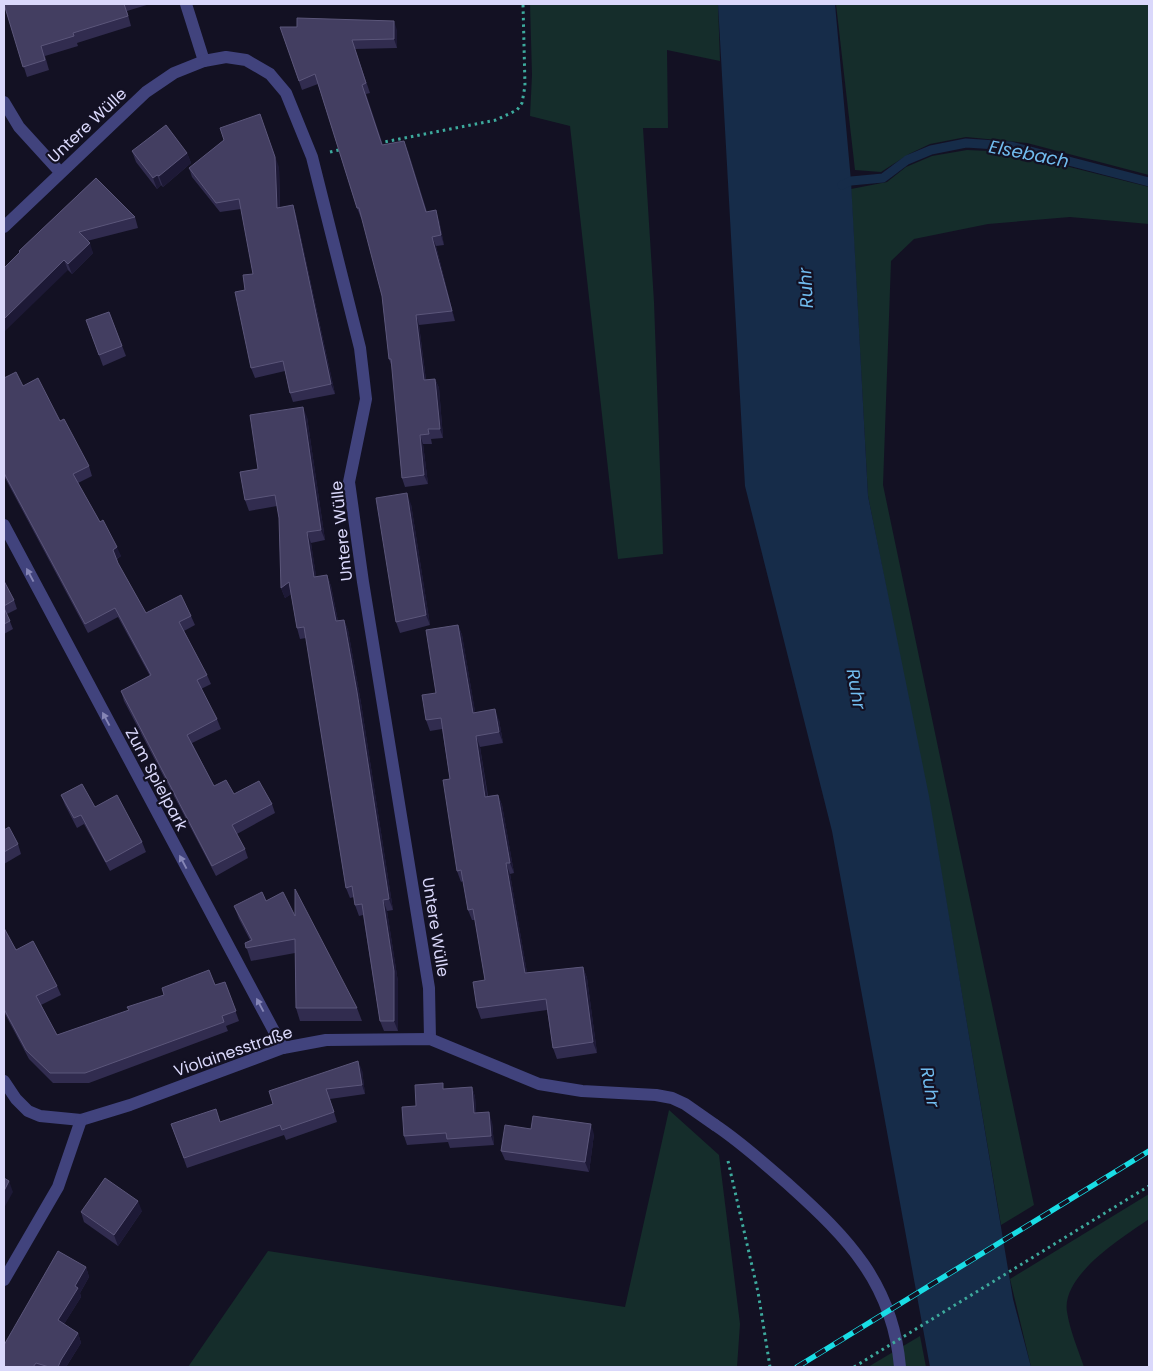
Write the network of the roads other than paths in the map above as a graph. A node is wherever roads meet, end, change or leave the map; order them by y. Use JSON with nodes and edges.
{"nodes":[{"id":1,"x":186,"y":4,"type":"edge"},
{"id":2,"x":204,"y":61,"type":"junction"},
{"id":3,"x":4,"y":102,"type":"edge"},
{"id":4,"x":60,"y":172,"type":"junction"},
{"id":5,"x":4,"y":227,"type":"edge"},
{"id":6,"x":4,"y":524,"type":"edge"},
{"id":7,"x":430,"y":1039,"type":"junction"},
{"id":8,"x":283,"y":1048,"type":"junction"},
{"id":9,"x":4,"y":1081,"type":"edge"},
{"id":10,"x":81,"y":1120,"type":"junction"},
{"id":11,"x":4,"y":1280,"type":"edge"},
{"id":12,"x":900,"y":1367,"type":"edge"}],
"edges":[{"from":1,"to":2,"type":"street"},
{"from":2,"to":4,"type":"street","name":"Untere Wülle"},
{"from":2,"to":7,"type":"street","name":"Untere Wülle"},
{"from":3,"to":4,"type":"street"},
{"from":4,"to":5,"type":"street","name":"Untere Wülle"},
{"from":8,"to":6,"type":"street","name":"Zum Spielpark","one_way":true},
{"from":7,"to":8,"type":"street","name":"Violainesstraße"},
{"from":7,"to":12,"type":"street","name":"Violainesstraße"},
{"from":8,"to":10,"type":"street","name":"Violainesstraße"},
{"from":9,"to":10,"type":"street","name":"Violainesstraße"},
{"from":10,"to":11,"type":"street"}]}
